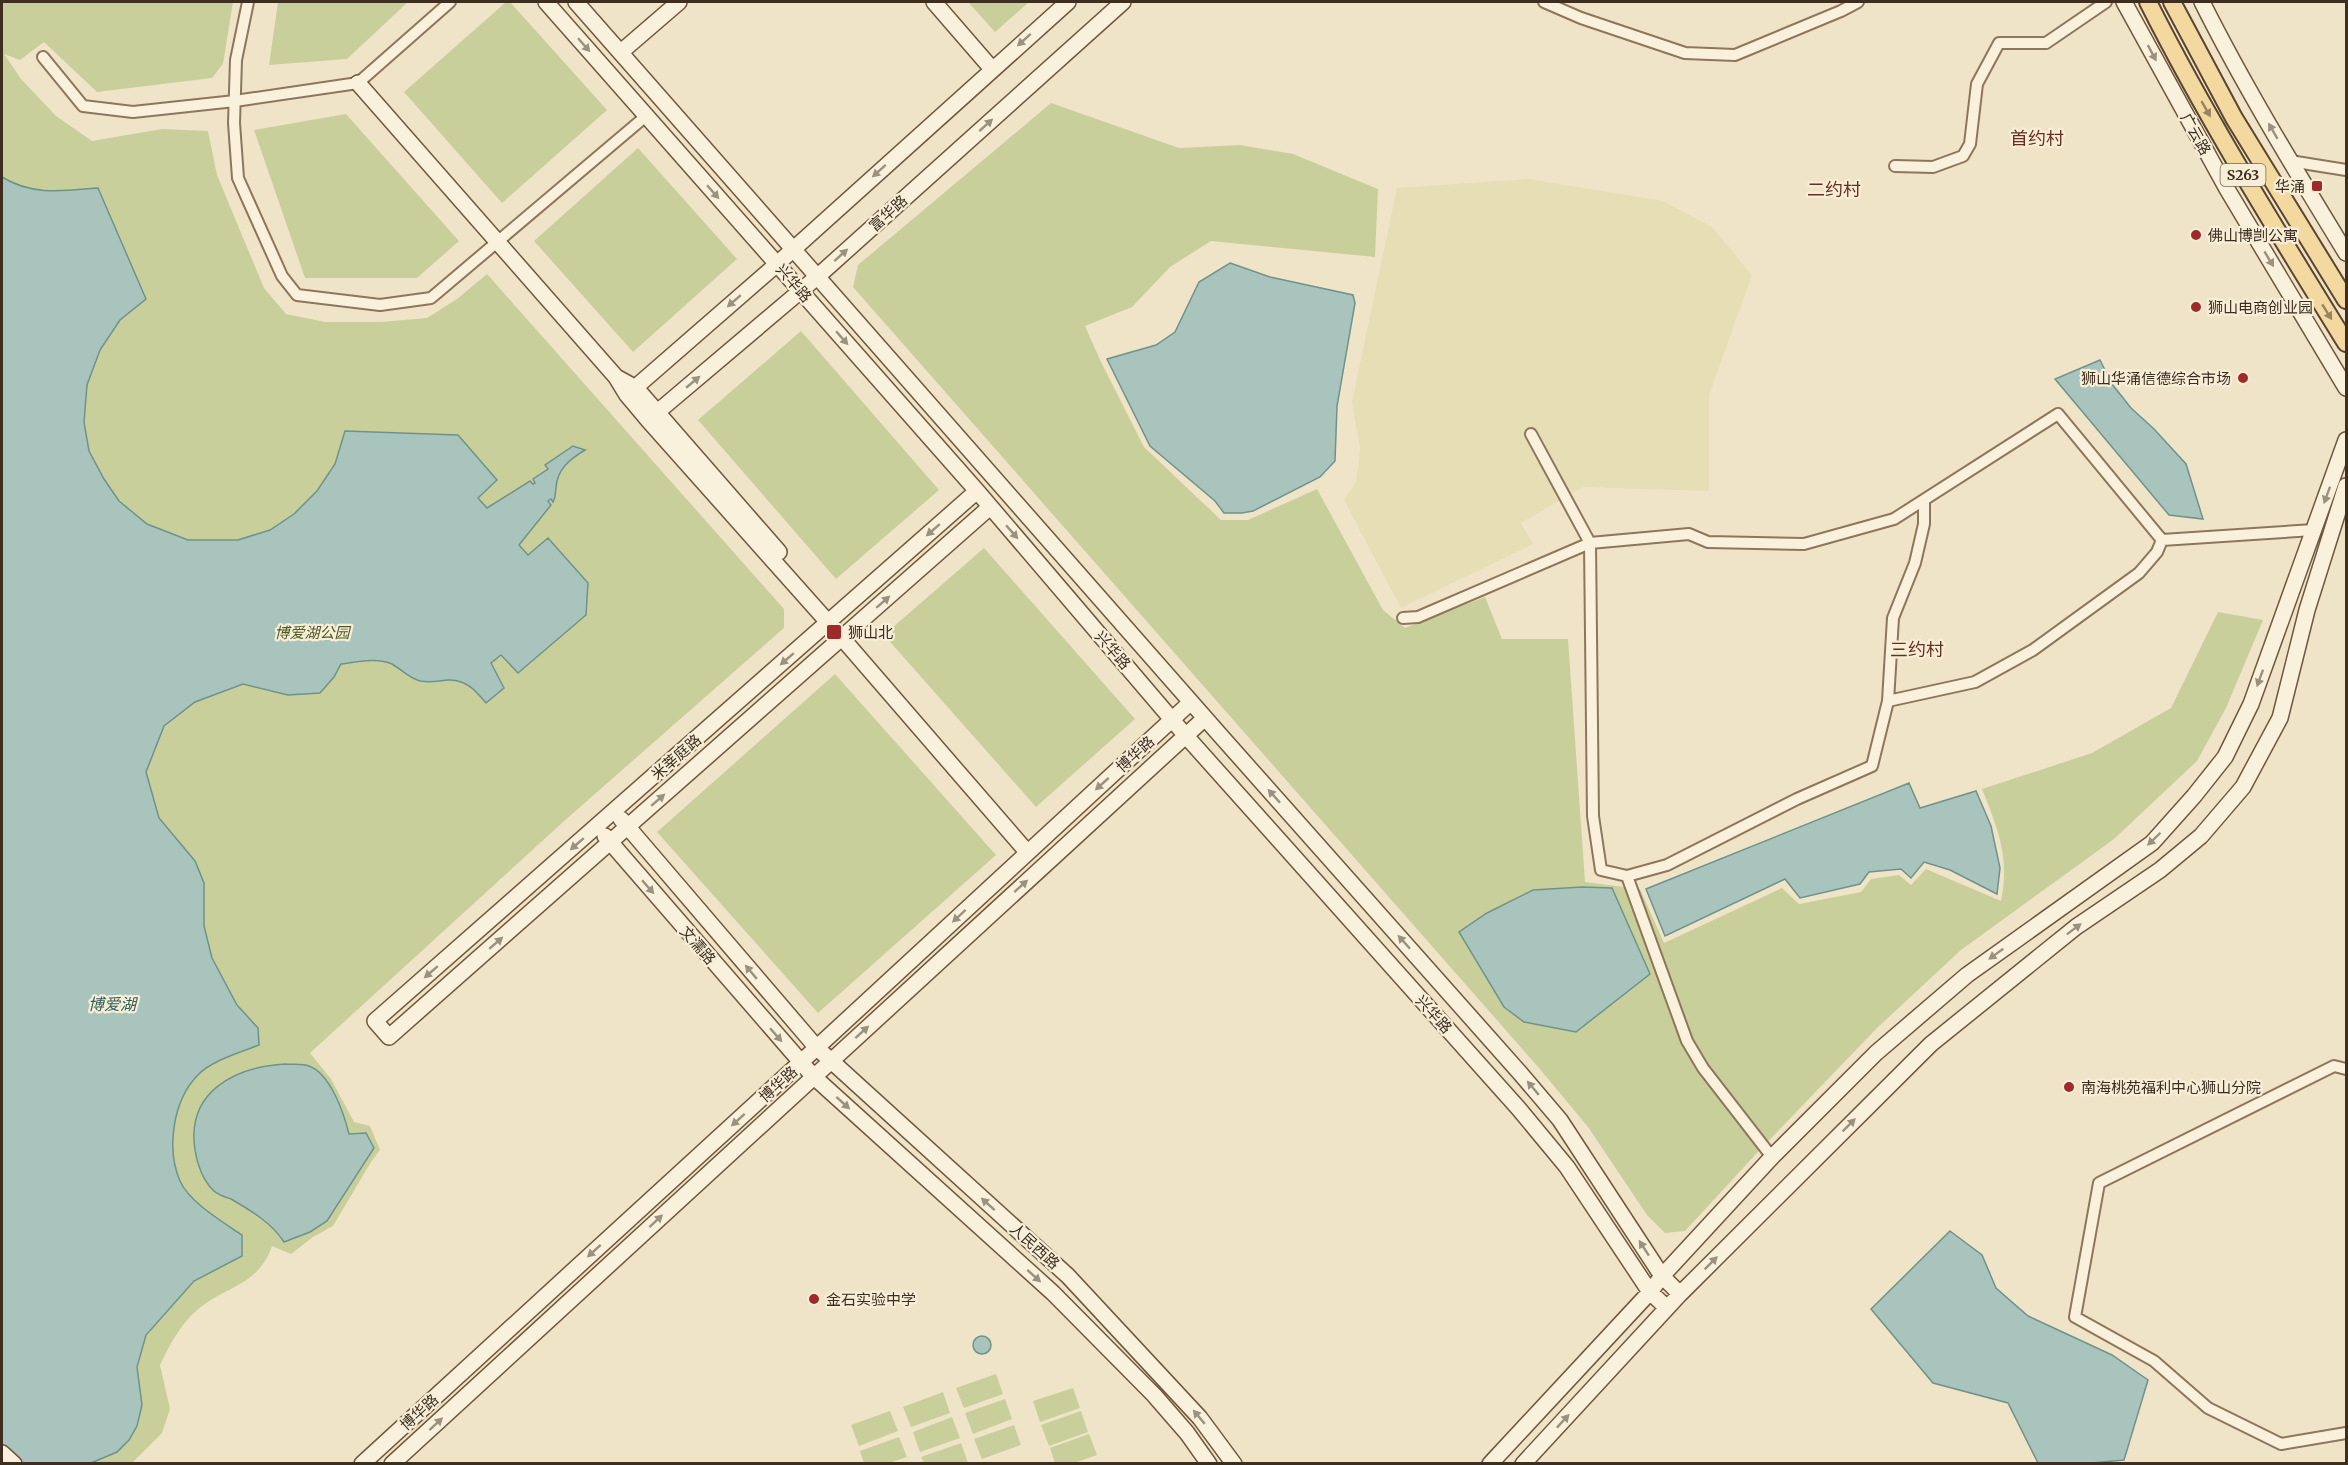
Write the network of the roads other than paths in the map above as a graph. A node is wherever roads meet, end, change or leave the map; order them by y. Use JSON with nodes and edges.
{"nodes":[{"id":1,"x":248,"y":2,"type":"edge"},
{"id":2,"x":450,"y":2,"type":"edge"},
{"id":3,"x":546,"y":2,"type":"edge"},
{"id":4,"x":576,"y":2,"type":"edge"},
{"id":5,"x":679,"y":2,"type":"edge"},
{"id":6,"x":934,"y":2,"type":"edge"},
{"id":7,"x":1068,"y":2,"type":"edge"},
{"id":8,"x":1123,"y":2,"type":"edge"},
{"id":9,"x":1544,"y":2,"type":"edge"},
{"id":10,"x":1858,"y":2,"type":"edge"},
{"id":11,"x":2106,"y":2,"type":"edge"},
{"id":12,"x":2124,"y":2,"type":"edge"},
{"id":13,"x":2148,"y":2,"type":"edge"},
{"id":14,"x":2172,"y":2,"type":"edge"},
{"id":15,"x":2202,"y":2,"type":"edge"},
{"id":16,"x":621,"y":52,"type":"junction"},
{"id":17,"x":43,"y":57,"type":"dead end"},
{"id":18,"x":992,"y":69,"type":"junction"},
{"id":19,"x":358,"y":83,"type":"junction"},
{"id":20,"x":235,"y":101,"type":"junction"},
{"id":21,"x":646,"y":116,"type":"junction"},
{"id":22,"x":2290,"y":161,"type":"junction"},
{"id":23,"x":1894,"y":166,"type":"dead end"},
{"id":24,"x":2346,"y":170,"type":"edge"},
{"id":25,"x":496,"y":242,"type":"junction"},
{"id":26,"x":2345,"y":246,"type":"edge"},
{"id":27,"x":792,"y":249,"type":"junction"},
{"id":28,"x":777,"y":264,"type":"junction"},
{"id":29,"x":817,"y":277,"type":"junction"},
{"id":30,"x":800,"y":291,"type":"junction"},
{"id":31,"x":2346,"y":300,"type":"edge"},
{"id":32,"x":2346,"y":343,"type":"edge"},
{"id":33,"x":2346,"y":388,"type":"edge"},
{"id":34,"x":631,"y":392,"type":"junction"},
{"id":35,"x":653,"y":416,"type":"junction"},
{"id":36,"x":1532,"y":434,"type":"dead end"},
{"id":37,"x":2346,"y":440,"type":"edge"},
{"id":38,"x":2346,"y":486,"type":"edge"},
{"id":39,"x":977,"y":491,"type":"junction"},
{"id":40,"x":1924,"y":500,"type":"junction"},
{"id":41,"x":990,"y":507,"type":"junction"},
{"id":42,"x":2314,"y":530,"type":"junction"},
{"id":43,"x":2162,"y":540,"type":"junction"},
{"id":44,"x":1590,"y":543,"type":"junction"},
{"id":45,"x":1403,"y":618,"type":"dead end"},
{"id":46,"x":832,"y":619,"type":"junction"},
{"id":47,"x":846,"y":635,"type":"junction"},
{"id":48,"x":1888,"y":701,"type":"junction"},
{"id":49,"x":1191,"y":702,"type":"junction"},
{"id":50,"x":1205,"y":718,"type":"junction"},
{"id":51,"x":1173,"y":719,"type":"junction"},
{"id":52,"x":1186,"y":736,"type":"junction"},
{"id":53,"x":614,"y":811,"type":"junction"},
{"id":54,"x":596,"y":827,"type":"junction"},
{"id":55,"x":628,"y":827,"type":"junction"},
{"id":56,"x":610,"y":842,"type":"junction"},
{"id":57,"x":1031,"y":849,"type":"junction"},
{"id":58,"x":1627,"y":876,"type":"junction"},
{"id":59,"x":817,"y":1048,"type":"junction"},
{"id":60,"x":830,"y":1061,"type":"junction"},
{"id":61,"x":800,"y":1063,"type":"junction"},
{"id":62,"x":2346,"y":1069,"type":"edge"},
{"id":63,"x":813,"y":1076,"type":"junction"},
{"id":64,"x":1772,"y":1157,"type":"junction"},
{"id":65,"x":1662,"y":1276,"type":"junction"},
{"id":66,"x":1650,"y":1292,"type":"junction"},
{"id":67,"x":1680,"y":1294,"type":"junction"},
{"id":68,"x":1667,"y":1308,"type":"junction"},
{"id":69,"x":2346,"y":1433,"type":"edge"},
{"id":70,"x":2,"y":1453,"type":"edge"},
{"id":71,"x":14,"y":1464,"type":"edge"},
{"id":72,"x":362,"y":1464,"type":"edge"},
{"id":73,"x":393,"y":1464,"type":"edge"},
{"id":74,"x":1209,"y":1464,"type":"edge"},
{"id":75,"x":1234,"y":1464,"type":"edge"},
{"id":76,"x":1490,"y":1464,"type":"edge"},
{"id":77,"x":1523,"y":1464,"type":"edge"}],
"edges":[{"from":1,"to":20,"type":"street"},
{"from":2,"to":19,"type":"street"},
{"from":3,"to":21,"type":"street","name":"兴华路","one_way":true},
{"from":4,"to":16,"type":"street","name":"兴华路"},
{"from":5,"to":16,"type":"street"},
{"from":6,"to":18,"type":"street"},
{"from":7,"to":18,"type":"street","one_way":true},
{"from":29,"to":8,"type":"street","name":"富华路","one_way":true},
{"from":9,"to":10,"type":"street"},
{"from":11,"to":23,"type":"street"},
{"from":12,"to":33,"type":"street","name":"广云路","number":"S263","one_way":true},
{"from":13,"to":32,"type":"main road","name":"广云路","number":"S263","one_way":true},
{"from":14,"to":31,"type":"main road","number":"S263"},
{"from":22,"to":15,"type":"street","one_way":true},
{"from":16,"to":27,"type":"street","name":"兴华路"},
{"from":17,"to":20,"type":"street"},
{"from":18,"to":27,"type":"street","one_way":true},
{"from":19,"to":20,"type":"street"},
{"from":19,"to":25,"type":"street"},
{"from":20,"to":25,"type":"street"},
{"from":21,"to":25,"type":"street"},
{"from":21,"to":28,"type":"street","name":"兴华路","one_way":true},
{"from":22,"to":24,"type":"street"},
{"from":22,"to":26,"type":"street"},
{"from":25,"to":34,"type":"street"},
{"from":27,"to":28,"type":"street"},
{"from":27,"to":29,"type":"street","name":"兴华路"},
{"from":28,"to":30,"type":"street","name":"兴华路"},
{"from":28,"to":34,"type":"street","one_way":true},
{"from":29,"to":30,"type":"street","name":"富华路"},
{"from":29,"to":49,"type":"street","name":"兴华路"},
{"from":35,"to":30,"type":"street","name":"富华路","one_way":true},
{"from":30,"to":39,"type":"street","name":"兴华路","one_way":true},
{"from":34,"to":35,"type":"street"},
{"from":35,"to":46,"type":"street"},
{"from":36,"to":44,"type":"street"},
{"from":37,"to":42,"type":"street","one_way":true},
{"from":67,"to":38,"type":"street","one_way":true},
{"from":39,"to":41,"type":"street","name":"兴华路"},
{"from":39,"to":46,"type":"street","name":"米莘庭路","one_way":true},
{"from":40,"to":43,"type":"street"},
{"from":40,"to":44,"type":"street"},
{"from":40,"to":48,"type":"street"},
{"from":47,"to":41,"type":"street","name":"米莘庭路","one_way":true},
{"from":41,"to":51,"type":"street","name":"兴华路","one_way":true},
{"from":42,"to":43,"type":"street"},
{"from":42,"to":64,"type":"street","one_way":true},
{"from":43,"to":48,"type":"street"},
{"from":44,"to":45,"type":"street"},
{"from":44,"to":58,"type":"street"},
{"from":46,"to":47,"type":"street"},
{"from":46,"to":53,"type":"street","name":"米莘庭路","one_way":true},
{"from":55,"to":47,"type":"street","name":"米莘庭路","one_way":true},
{"from":47,"to":57,"type":"street"},
{"from":48,"to":58,"type":"street"},
{"from":49,"to":50,"type":"street","name":"兴华路"},
{"from":49,"to":51,"type":"street","name":"博华路"},
{"from":50,"to":52,"type":"street","name":"博华路"},
{"from":65,"to":50,"type":"street","name":"兴华路","one_way":true},
{"from":51,"to":52,"type":"street","name":"兴华路"},
{"from":51,"to":57,"type":"street","name":"博华路","one_way":true},
{"from":60,"to":52,"type":"street","name":"博华路","one_way":true},
{"from":52,"to":66,"type":"street","name":"兴华路"},
{"from":53,"to":54,"type":"street","name":"米莘庭路"},
{"from":53,"to":55,"type":"street","name":"文濡路"},
{"from":54,"to":56,"type":"street","name":"文濡路"},
{"from":54,"to":56,"type":"street","name":"米莘庭路","one_way":true},
{"from":55,"to":56,"type":"street","name":"米莘庭路"},
{"from":59,"to":55,"type":"street","name":"文濡路","one_way":true},
{"from":56,"to":61,"type":"street","name":"文濡路","one_way":true},
{"from":57,"to":59,"type":"street","name":"博华路","one_way":true},
{"from":58,"to":64,"type":"street"},
{"from":59,"to":60,"type":"street","name":"人民西路"},
{"from":59,"to":61,"type":"street","name":"博华路"},
{"from":60,"to":63,"type":"street","name":"博华路"},
{"from":75,"to":60,"type":"street","name":"人民西路","one_way":true},
{"from":61,"to":63,"type":"street","name":"文濡路"},
{"from":61,"to":72,"type":"street","name":"博华路","one_way":true},
{"from":62,"to":69,"type":"street"},
{"from":73,"to":63,"type":"street","name":"博华路","one_way":true},
{"from":63,"to":74,"type":"street","name":"文濡路","one_way":true},
{"from":64,"to":65,"type":"street"},
{"from":65,"to":66,"type":"street"},
{"from":65,"to":67,"type":"street","name":"兴华路"},
{"from":66,"to":68,"type":"street","name":"兴华路"},
{"from":66,"to":76,"type":"street"},
{"from":67,"to":68,"type":"street"},
{"from":77,"to":68,"type":"street","one_way":true},
{"from":70,"to":71,"type":"street"}]}
